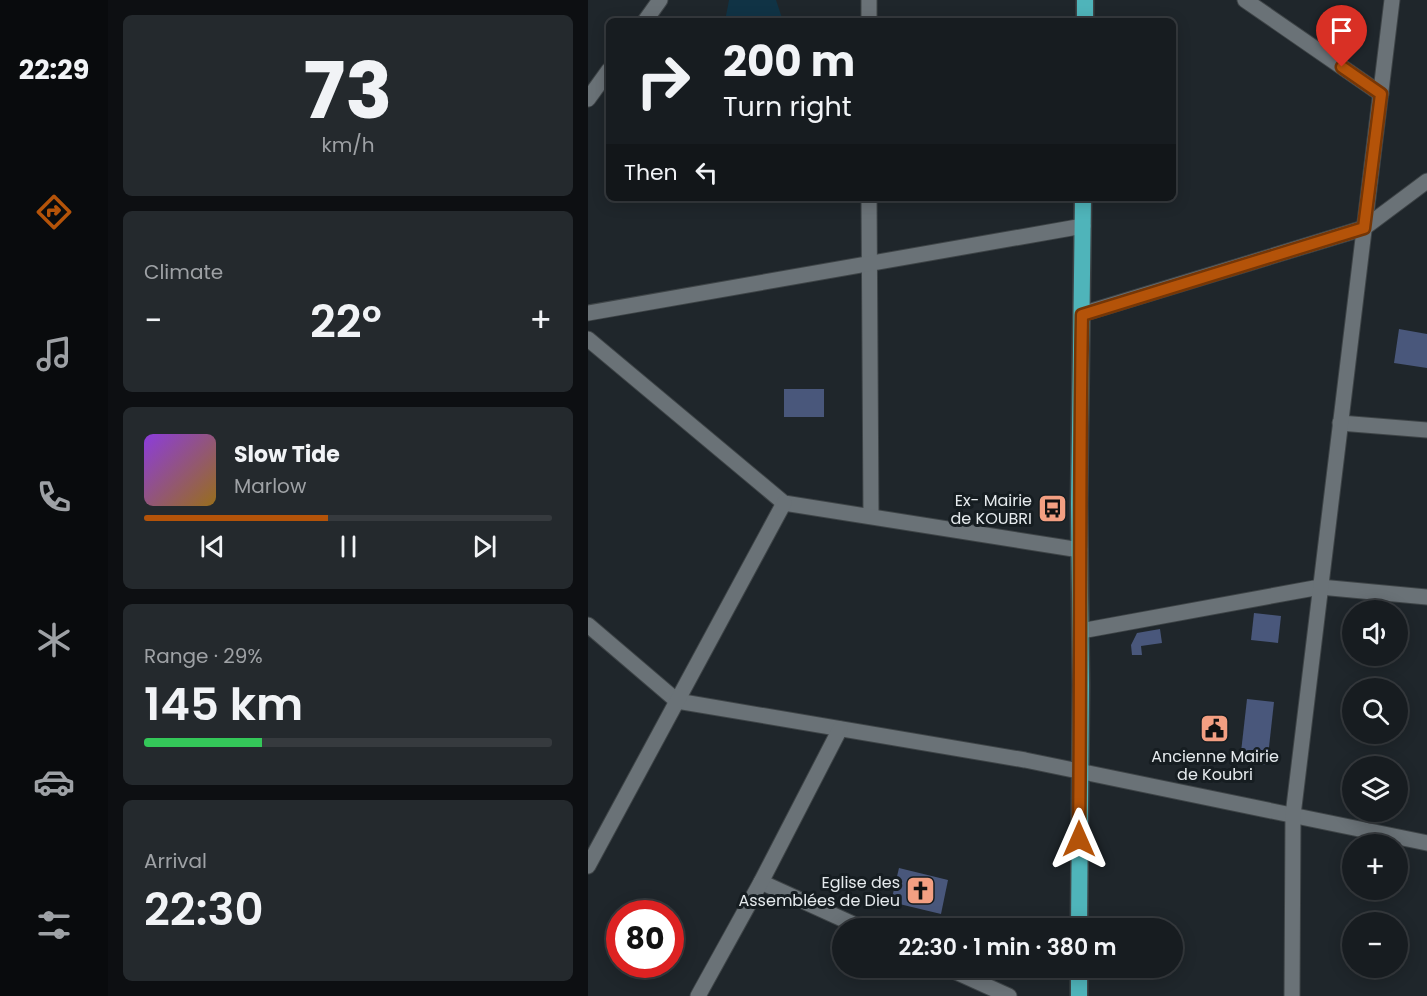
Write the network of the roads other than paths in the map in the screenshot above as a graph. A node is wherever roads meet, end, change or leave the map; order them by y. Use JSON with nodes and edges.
{"nodes":[{"id":1,"x":660,"y":0,"type":"edge"},
{"id":2,"x":869,"y":0,"type":"edge"},
{"id":3,"x":1085,"y":0,"type":"edge"},
{"id":4,"x":1245,"y":0,"type":"edge"},
{"id":5,"x":1392,"y":0,"type":"edge"},
{"id":6,"x":647,"y":18,"type":"edge"},
{"id":7,"x":869,"y":18,"type":"edge"},
{"id":8,"x":1085,"y":18,"type":"edge"},
{"id":9,"x":606,"y":74,"type":"edge"},
{"id":10,"x":1381,"y":94,"type":"junction"},
{"id":11,"x":588,"y":99,"type":"edge"},
{"id":12,"x":1427,"y":181,"type":"edge"},
{"id":13,"x":869,"y":201,"type":"edge"},
{"id":14,"x":1083,"y":201,"type":"edge"},
{"id":15,"x":1083,"y":226,"type":"junction"},
{"id":16,"x":1364,"y":228,"type":"junction"},
{"id":17,"x":870,"y":264,"type":"junction"},
{"id":18,"x":588,"y":313,"type":"edge"},
{"id":19,"x":1082,"y":315,"type":"junction"},
{"id":20,"x":588,"y":339,"type":"edge"},
{"id":21,"x":1340,"y":423,"type":"junction"},
{"id":22,"x":1427,"y":430,"type":"edge"},
{"id":23,"x":784,"y":503,"type":"junction"},
{"id":24,"x":871,"y":516,"type":"junction"},
{"id":25,"x":1080,"y":550,"type":"junction"},
{"id":26,"x":1320,"y":587,"type":"junction"},
{"id":27,"x":1427,"y":597,"type":"edge"},
{"id":28,"x":588,"y":625,"type":"edge"},
{"id":29,"x":1081,"y":631,"type":"junction"},
{"id":30,"x":677,"y":701,"type":"junction"},
{"id":31,"x":840,"y":729,"type":"junction"},
{"id":32,"x":1080,"y":772,"type":"junction"},
{"id":33,"x":1293,"y":815,"type":"junction"},
{"id":34,"x":1427,"y":843,"type":"edge"},
{"id":35,"x":588,"y":866,"type":"edge"},
{"id":36,"x":761,"y":882,"type":"junction"},
{"id":37,"x":840,"y":918,"type":"edge"},
{"id":38,"x":1079,"y":918,"type":"edge"},
{"id":39,"x":969,"y":978,"type":"edge"},
{"id":40,"x":1079,"y":978,"type":"edge"},
{"id":41,"x":698,"y":996,"type":"edge"},
{"id":42,"x":1009,"y":996,"type":"edge"},
{"id":43,"x":1079,"y":996,"type":"edge"},
{"id":44,"x":1292,"y":996,"type":"edge"}],
"edges":[{"from":1,"to":6,"type":"street"},
{"from":2,"to":7,"type":"street"},
{"from":3,"to":8,"type":"highway"},
{"from":4,"to":10,"type":"street"},
{"from":5,"to":10,"type":"street"},
{"from":9,"to":11,"type":"street"},
{"from":10,"to":16,"type":"street"},
{"from":12,"to":16,"type":"street"},
{"from":13,"to":17,"type":"street"},
{"from":14,"to":15,"type":"highway"},
{"from":15,"to":17,"type":"street"},
{"from":15,"to":19,"type":"highway"},
{"from":16,"to":19,"type":"street"},
{"from":16,"to":21,"type":"street"},
{"from":17,"to":18,"type":"street"},
{"from":17,"to":24,"type":"street"},
{"from":19,"to":25,"type":"highway"},
{"from":20,"to":23,"type":"street"},
{"from":21,"to":22,"type":"street"},
{"from":21,"to":26,"type":"street"},
{"from":23,"to":24,"type":"street"},
{"from":23,"to":30,"type":"street"},
{"from":24,"to":25,"type":"street"},
{"from":25,"to":29,"type":"highway"},
{"from":26,"to":27,"type":"street"},
{"from":26,"to":29,"type":"street"},
{"from":26,"to":33,"type":"street"},
{"from":28,"to":30,"type":"street"},
{"from":29,"to":32,"type":"highway"},
{"from":30,"to":31,"type":"street"},
{"from":30,"to":35,"type":"street"},
{"from":31,"to":32,"type":"street"},
{"from":31,"to":36,"type":"street"},
{"from":32,"to":33,"type":"street"},
{"from":32,"to":38,"type":"highway"},
{"from":33,"to":34,"type":"street"},
{"from":33,"to":44,"type":"street"},
{"from":36,"to":37,"type":"street"},
{"from":36,"to":41,"type":"street"},
{"from":39,"to":42,"type":"street"},
{"from":40,"to":43,"type":"highway"}]}
